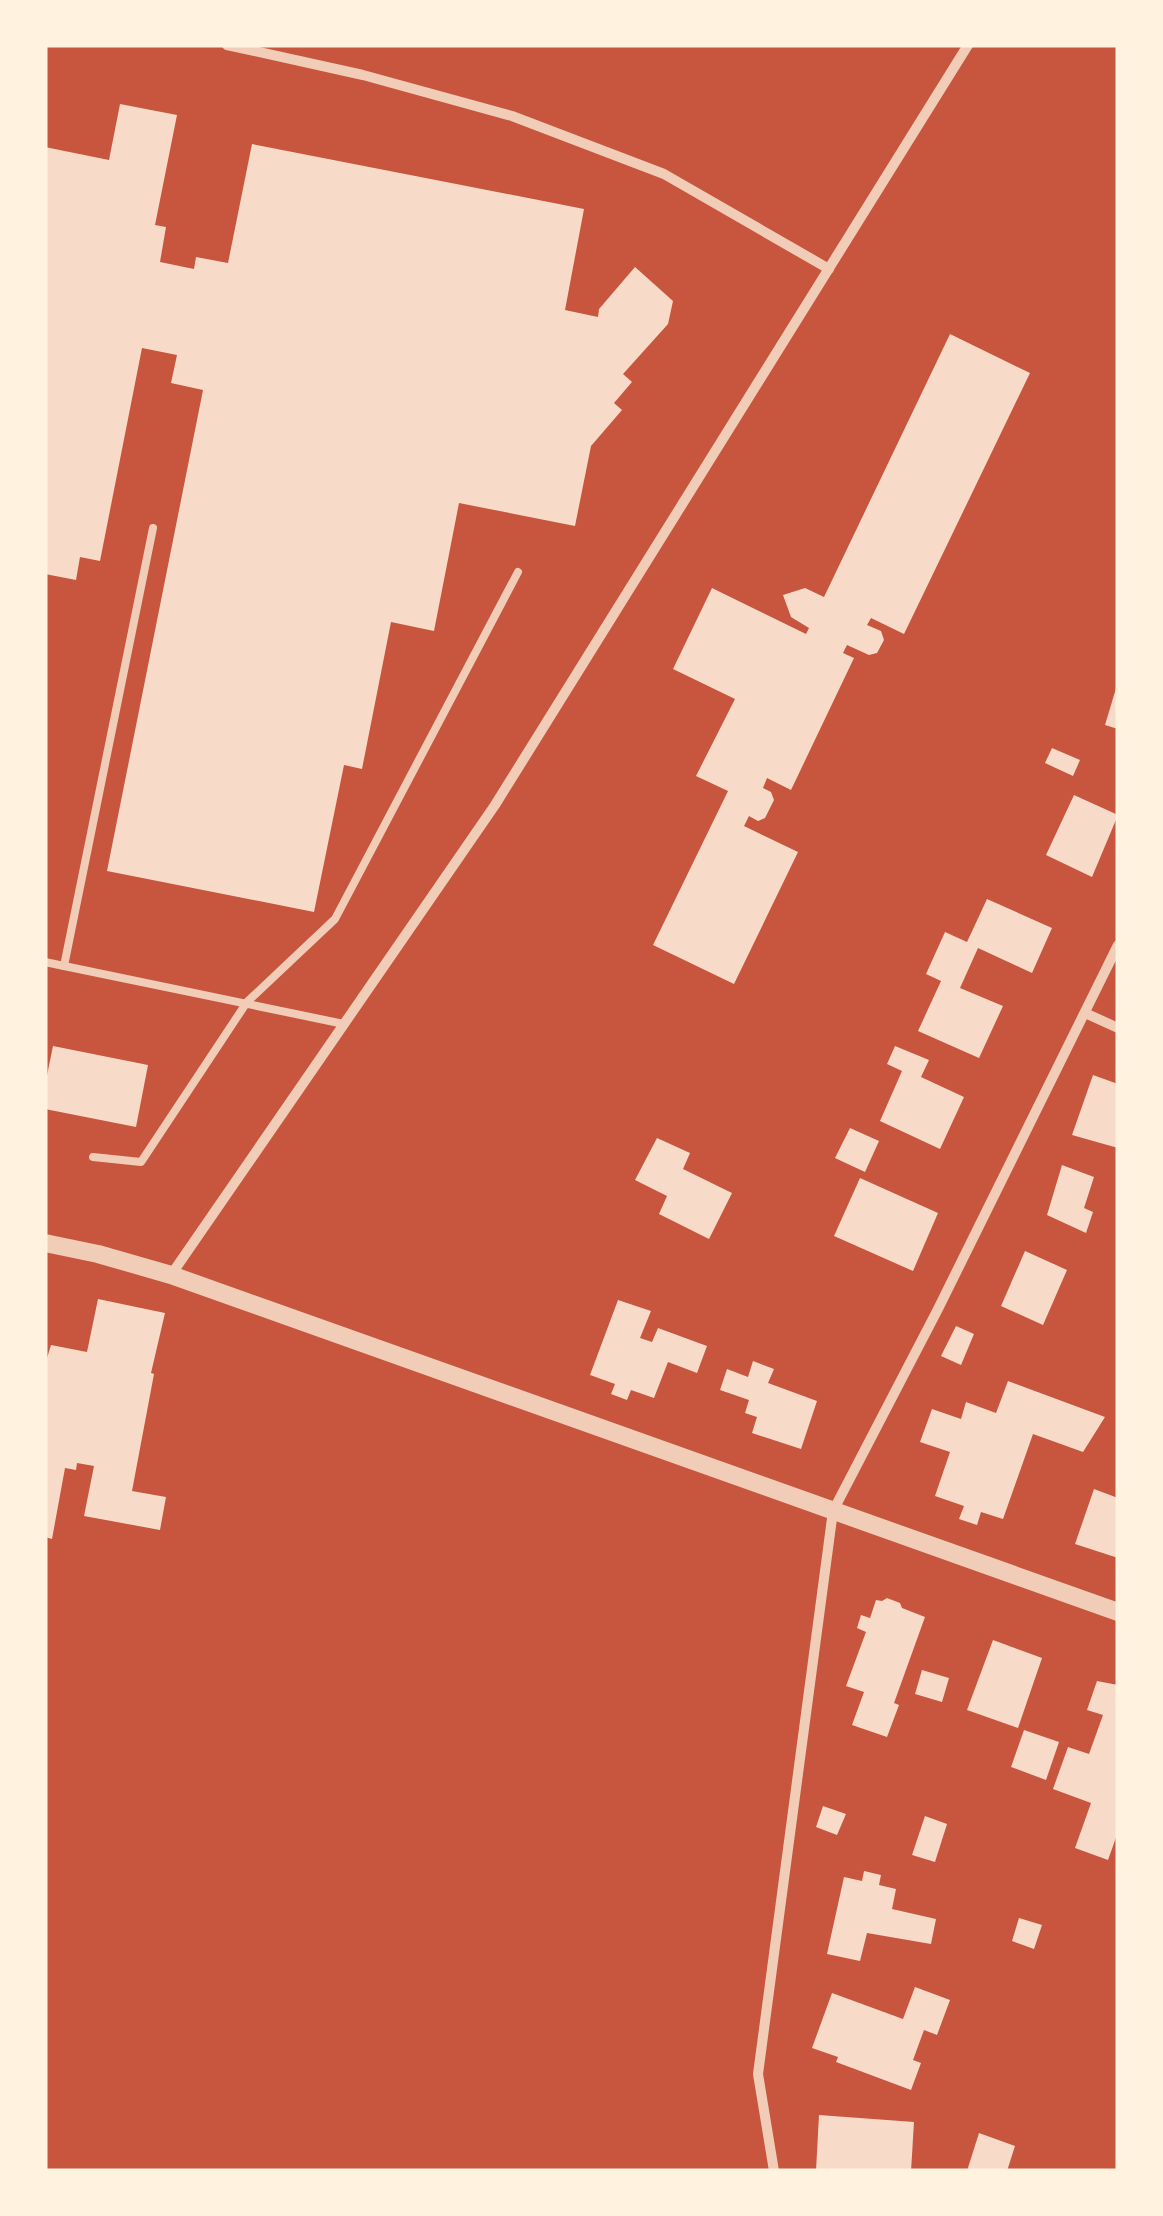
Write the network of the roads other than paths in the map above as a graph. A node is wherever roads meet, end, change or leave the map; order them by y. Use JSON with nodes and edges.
{"nodes":[{"id":1,"x":228,"y":45,"type":"edge"},
{"id":2,"x":968,"y":45,"type":"edge"},
{"id":3,"x":829,"y":269,"type":"junction"},
{"id":4,"x":152,"y":528,"type":"dead end"},
{"id":5,"x":518,"y":572,"type":"dead end"},
{"id":6,"x":1118,"y":944,"type":"edge"},
{"id":7,"x":45,"y":962,"type":"edge"},
{"id":8,"x":64,"y":966,"type":"junction"},
{"id":9,"x":247,"y":1002,"type":"junction"},
{"id":10,"x":1085,"y":1012,"type":"junction"},
{"id":11,"x":344,"y":1024,"type":"junction"},
{"id":12,"x":1118,"y":1028,"type":"edge"},
{"id":13,"x":93,"y":1157,"type":"dead end"},
{"id":14,"x":45,"y":1243,"type":"edge"},
{"id":15,"x":171,"y":1275,"type":"junction"},
{"id":16,"x":833,"y":1511,"type":"junction"},
{"id":17,"x":1118,"y":1612,"type":"edge"},
{"id":18,"x":774,"y":2171,"type":"edge"}],
"edges":[{"from":1,"to":3,"type":"street"},
{"from":2,"to":3,"type":"street"},
{"from":3,"to":11,"type":"street"},
{"from":4,"to":8,"type":"lane"},
{"from":5,"to":9,"type":"lane"},
{"from":6,"to":10,"type":"street"},
{"from":7,"to":8,"type":"lane"},
{"from":8,"to":9,"type":"lane"},
{"from":9,"to":11,"type":"lane"},
{"from":9,"to":13,"type":"lane"},
{"from":10,"to":12,"type":"street"},
{"from":10,"to":16,"type":"street"},
{"from":11,"to":15,"type":"street"},
{"from":14,"to":15,"type":"street"},
{"from":15,"to":16,"type":"street"},
{"from":16,"to":17,"type":"street"},
{"from":16,"to":18,"type":"street"}]}
